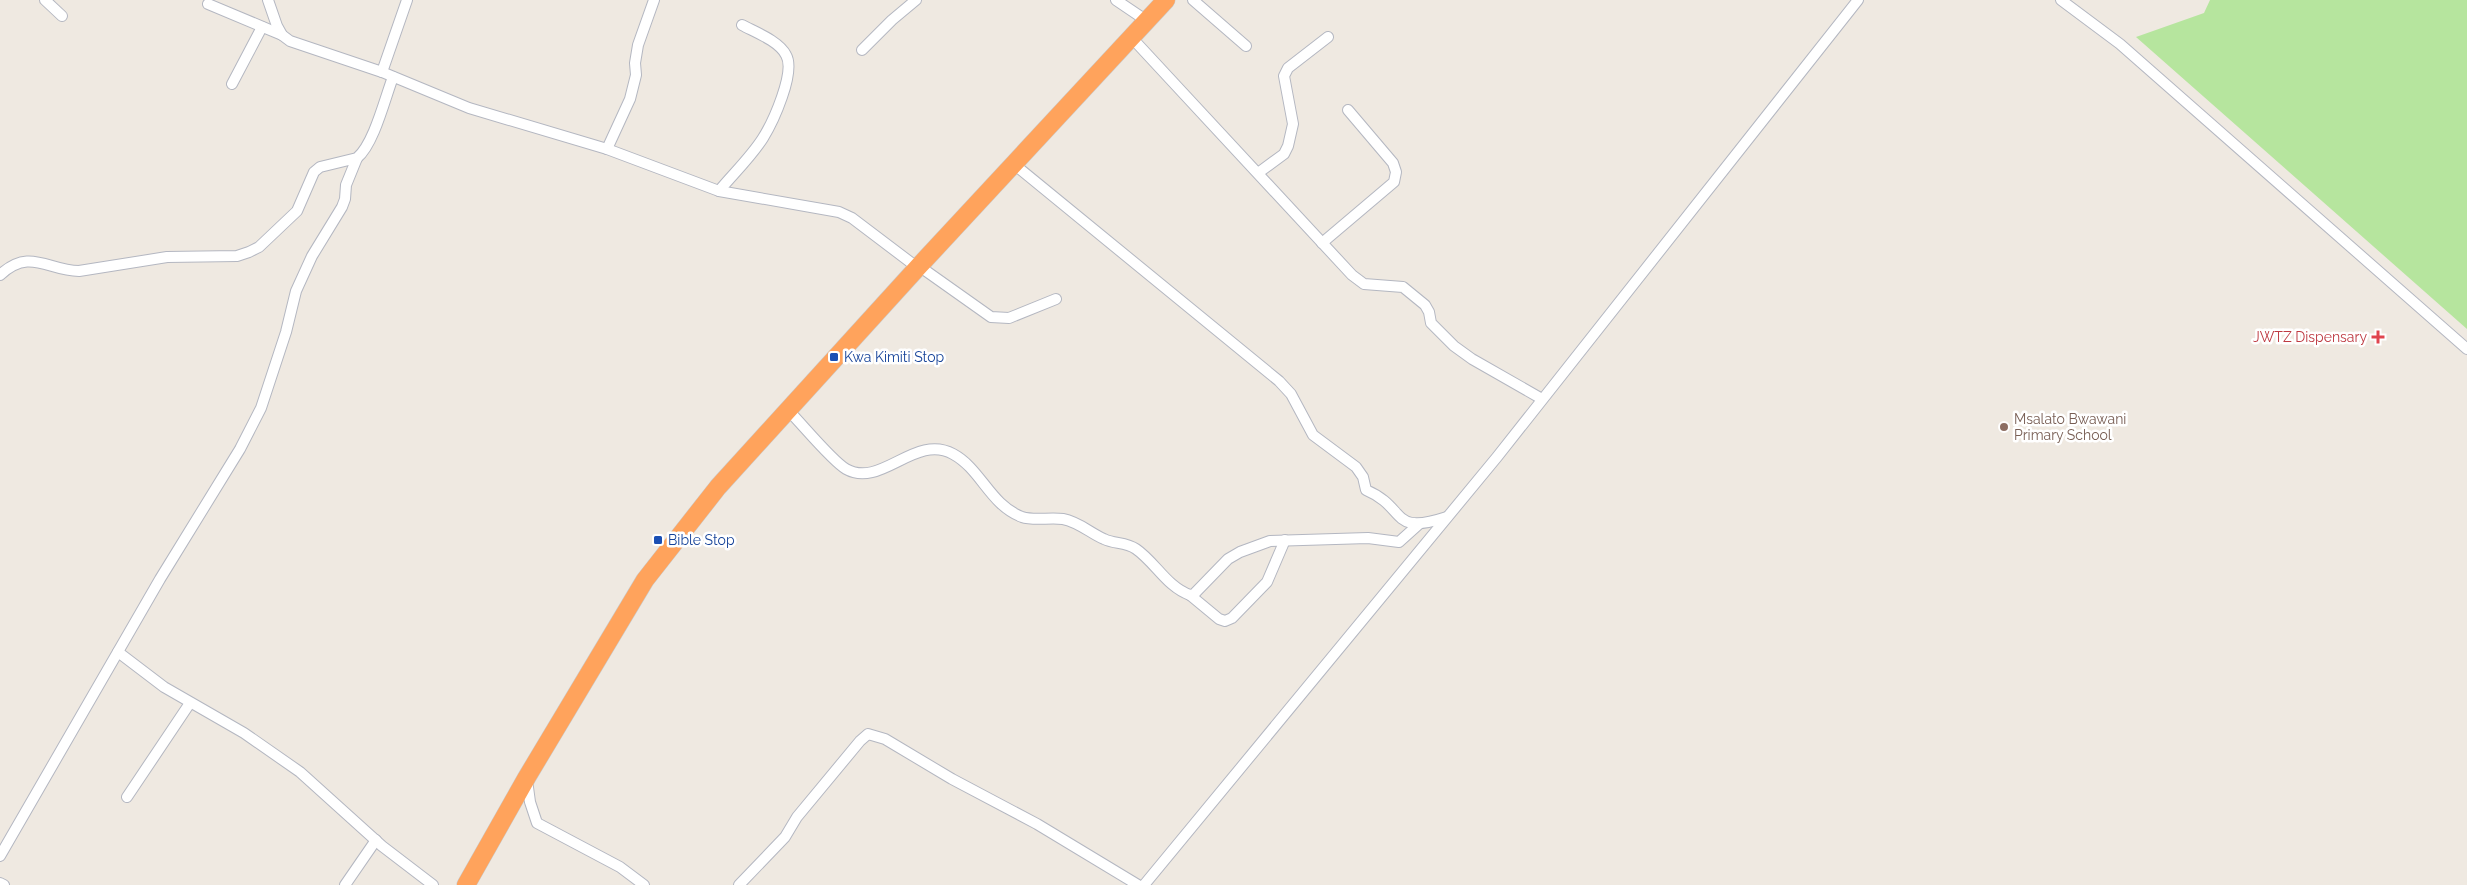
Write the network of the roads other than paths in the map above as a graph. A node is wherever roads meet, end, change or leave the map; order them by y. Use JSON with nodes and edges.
{"nodes":[{"id":1,"x":44,"y":0,"type":"edge"},
{"id":2,"x":268,"y":0,"type":"edge"},
{"id":3,"x":407,"y":0,"type":"edge"},
{"id":4,"x":654,"y":0,"type":"edge"},
{"id":5,"x":916,"y":0,"type":"edge"},
{"id":6,"x":1116,"y":0,"type":"edge"},
{"id":7,"x":1166,"y":0,"type":"edge"},
{"id":8,"x":1193,"y":0,"type":"edge"},
{"id":9,"x":1858,"y":0,"type":"edge"},
{"id":10,"x":2061,"y":0,"type":"edge"},
{"id":11,"x":208,"y":4,"type":"dead end"},
{"id":12,"x":62,"y":16,"type":"dead end"},
{"id":13,"x":1147,"y":21,"type":"junction"},
{"id":14,"x":742,"y":25,"type":"dead end"},
{"id":15,"x":262,"y":27,"type":"junction"},
{"id":16,"x":282,"y":35,"type":"junction"},
{"id":17,"x":1328,"y":37,"type":"dead end"},
{"id":18,"x":1132,"y":38,"type":"junction"},
{"id":19,"x":1246,"y":46,"type":"dead end"},
{"id":20,"x":862,"y":50,"type":"dead end"},
{"id":21,"x":382,"y":72,"type":"junction"},
{"id":22,"x":393,"y":76,"type":"junction"},
{"id":23,"x":232,"y":84,"type":"dead end"},
{"id":24,"x":1348,"y":110,"type":"dead end"},
{"id":25,"x":607,"y":148,"type":"junction"},
{"id":26,"x":357,"y":158,"type":"junction"},
{"id":27,"x":1015,"y":166,"type":"junction"},
{"id":28,"x":1258,"y":173,"type":"junction"},
{"id":29,"x":719,"y":191,"type":"junction"},
{"id":30,"x":1322,"y":243,"type":"junction"},
{"id":31,"x":918,"y":267,"type":"junction"},
{"id":32,"x":0,"y":275,"type":"edge"},
{"id":33,"x":1056,"y":300,"type":"dead end"},
{"id":34,"x":2467,"y":349,"type":"edge"},
{"id":35,"x":1542,"y":399,"type":"junction"},
{"id":36,"x":788,"y":410,"type":"junction"},
{"id":37,"x":1448,"y":516,"type":"junction"},
{"id":38,"x":1419,"y":524,"type":"junction"},
{"id":39,"x":1285,"y":540,"type":"junction"},
{"id":40,"x":1190,"y":595,"type":"junction"},
{"id":41,"x":118,"y":652,"type":"junction"},
{"id":42,"x":190,"y":704,"type":"junction"},
{"id":43,"x":526,"y":777,"type":"junction"},
{"id":44,"x":127,"y":797,"type":"dead end"},
{"id":45,"x":376,"y":840,"type":"junction"},
{"id":46,"x":0,"y":856,"type":"edge"},
{"id":47,"x":0,"y":883,"type":"edge"},
{"id":48,"x":4,"y":885,"type":"edge"},
{"id":49,"x":345,"y":885,"type":"edge"},
{"id":50,"x":433,"y":885,"type":"edge"},
{"id":51,"x":466,"y":885,"type":"edge"},
{"id":52,"x":644,"y":885,"type":"edge"},
{"id":53,"x":739,"y":885,"type":"edge"},
{"id":54,"x":1138,"y":885,"type":"edge"},
{"id":55,"x":1144,"y":885,"type":"edge"}],
"edges":[{"from":1,"to":12,"type":"street"},
{"from":2,"to":16,"type":"street"},
{"from":3,"to":21,"type":"street"},
{"from":4,"to":25,"type":"street"},
{"from":5,"to":20,"type":"street"},
{"from":6,"to":13,"type":"street"},
{"from":7,"to":13,"type":"highway"},
{"from":8,"to":19,"type":"street"},
{"from":9,"to":35,"type":"street"},
{"from":10,"to":34,"type":"street"},
{"from":11,"to":15,"type":"street"},
{"from":13,"to":18,"type":"highway"},
{"from":14,"to":29,"type":"street"},
{"from":15,"to":16,"type":"street"},
{"from":15,"to":23,"type":"street"},
{"from":16,"to":21,"type":"street"},
{"from":17,"to":28,"type":"street"},
{"from":18,"to":27,"type":"highway"},
{"from":18,"to":28,"type":"street"},
{"from":21,"to":22,"type":"street"},
{"from":22,"to":25,"type":"street"},
{"from":22,"to":26,"type":"street"},
{"from":24,"to":30,"type":"street"},
{"from":25,"to":29,"type":"street"},
{"from":26,"to":32,"type":"street"},
{"from":26,"to":41,"type":"street"},
{"from":27,"to":31,"type":"highway"},
{"from":27,"to":38,"type":"street"},
{"from":28,"to":30,"type":"street"},
{"from":29,"to":31,"type":"street"},
{"from":30,"to":35,"type":"street"},
{"from":31,"to":33,"type":"street"},
{"from":31,"to":36,"type":"highway"},
{"from":35,"to":37,"type":"street"},
{"from":36,"to":40,"type":"street"},
{"from":36,"to":43,"type":"highway"},
{"from":37,"to":38,"type":"street"},
{"from":37,"to":55,"type":"street"},
{"from":38,"to":39,"type":"street"},
{"from":39,"to":40,"type":"street"},
{"from":39,"to":40,"type":"street"},
{"from":41,"to":42,"type":"street"},
{"from":41,"to":46,"type":"street"},
{"from":42,"to":44,"type":"street"},
{"from":42,"to":45,"type":"street"},
{"from":43,"to":51,"type":"highway"},
{"from":43,"to":52,"type":"street"},
{"from":45,"to":49,"type":"street"},
{"from":45,"to":50,"type":"street"},
{"from":47,"to":48,"type":"street"},
{"from":53,"to":54,"type":"street"}]}
